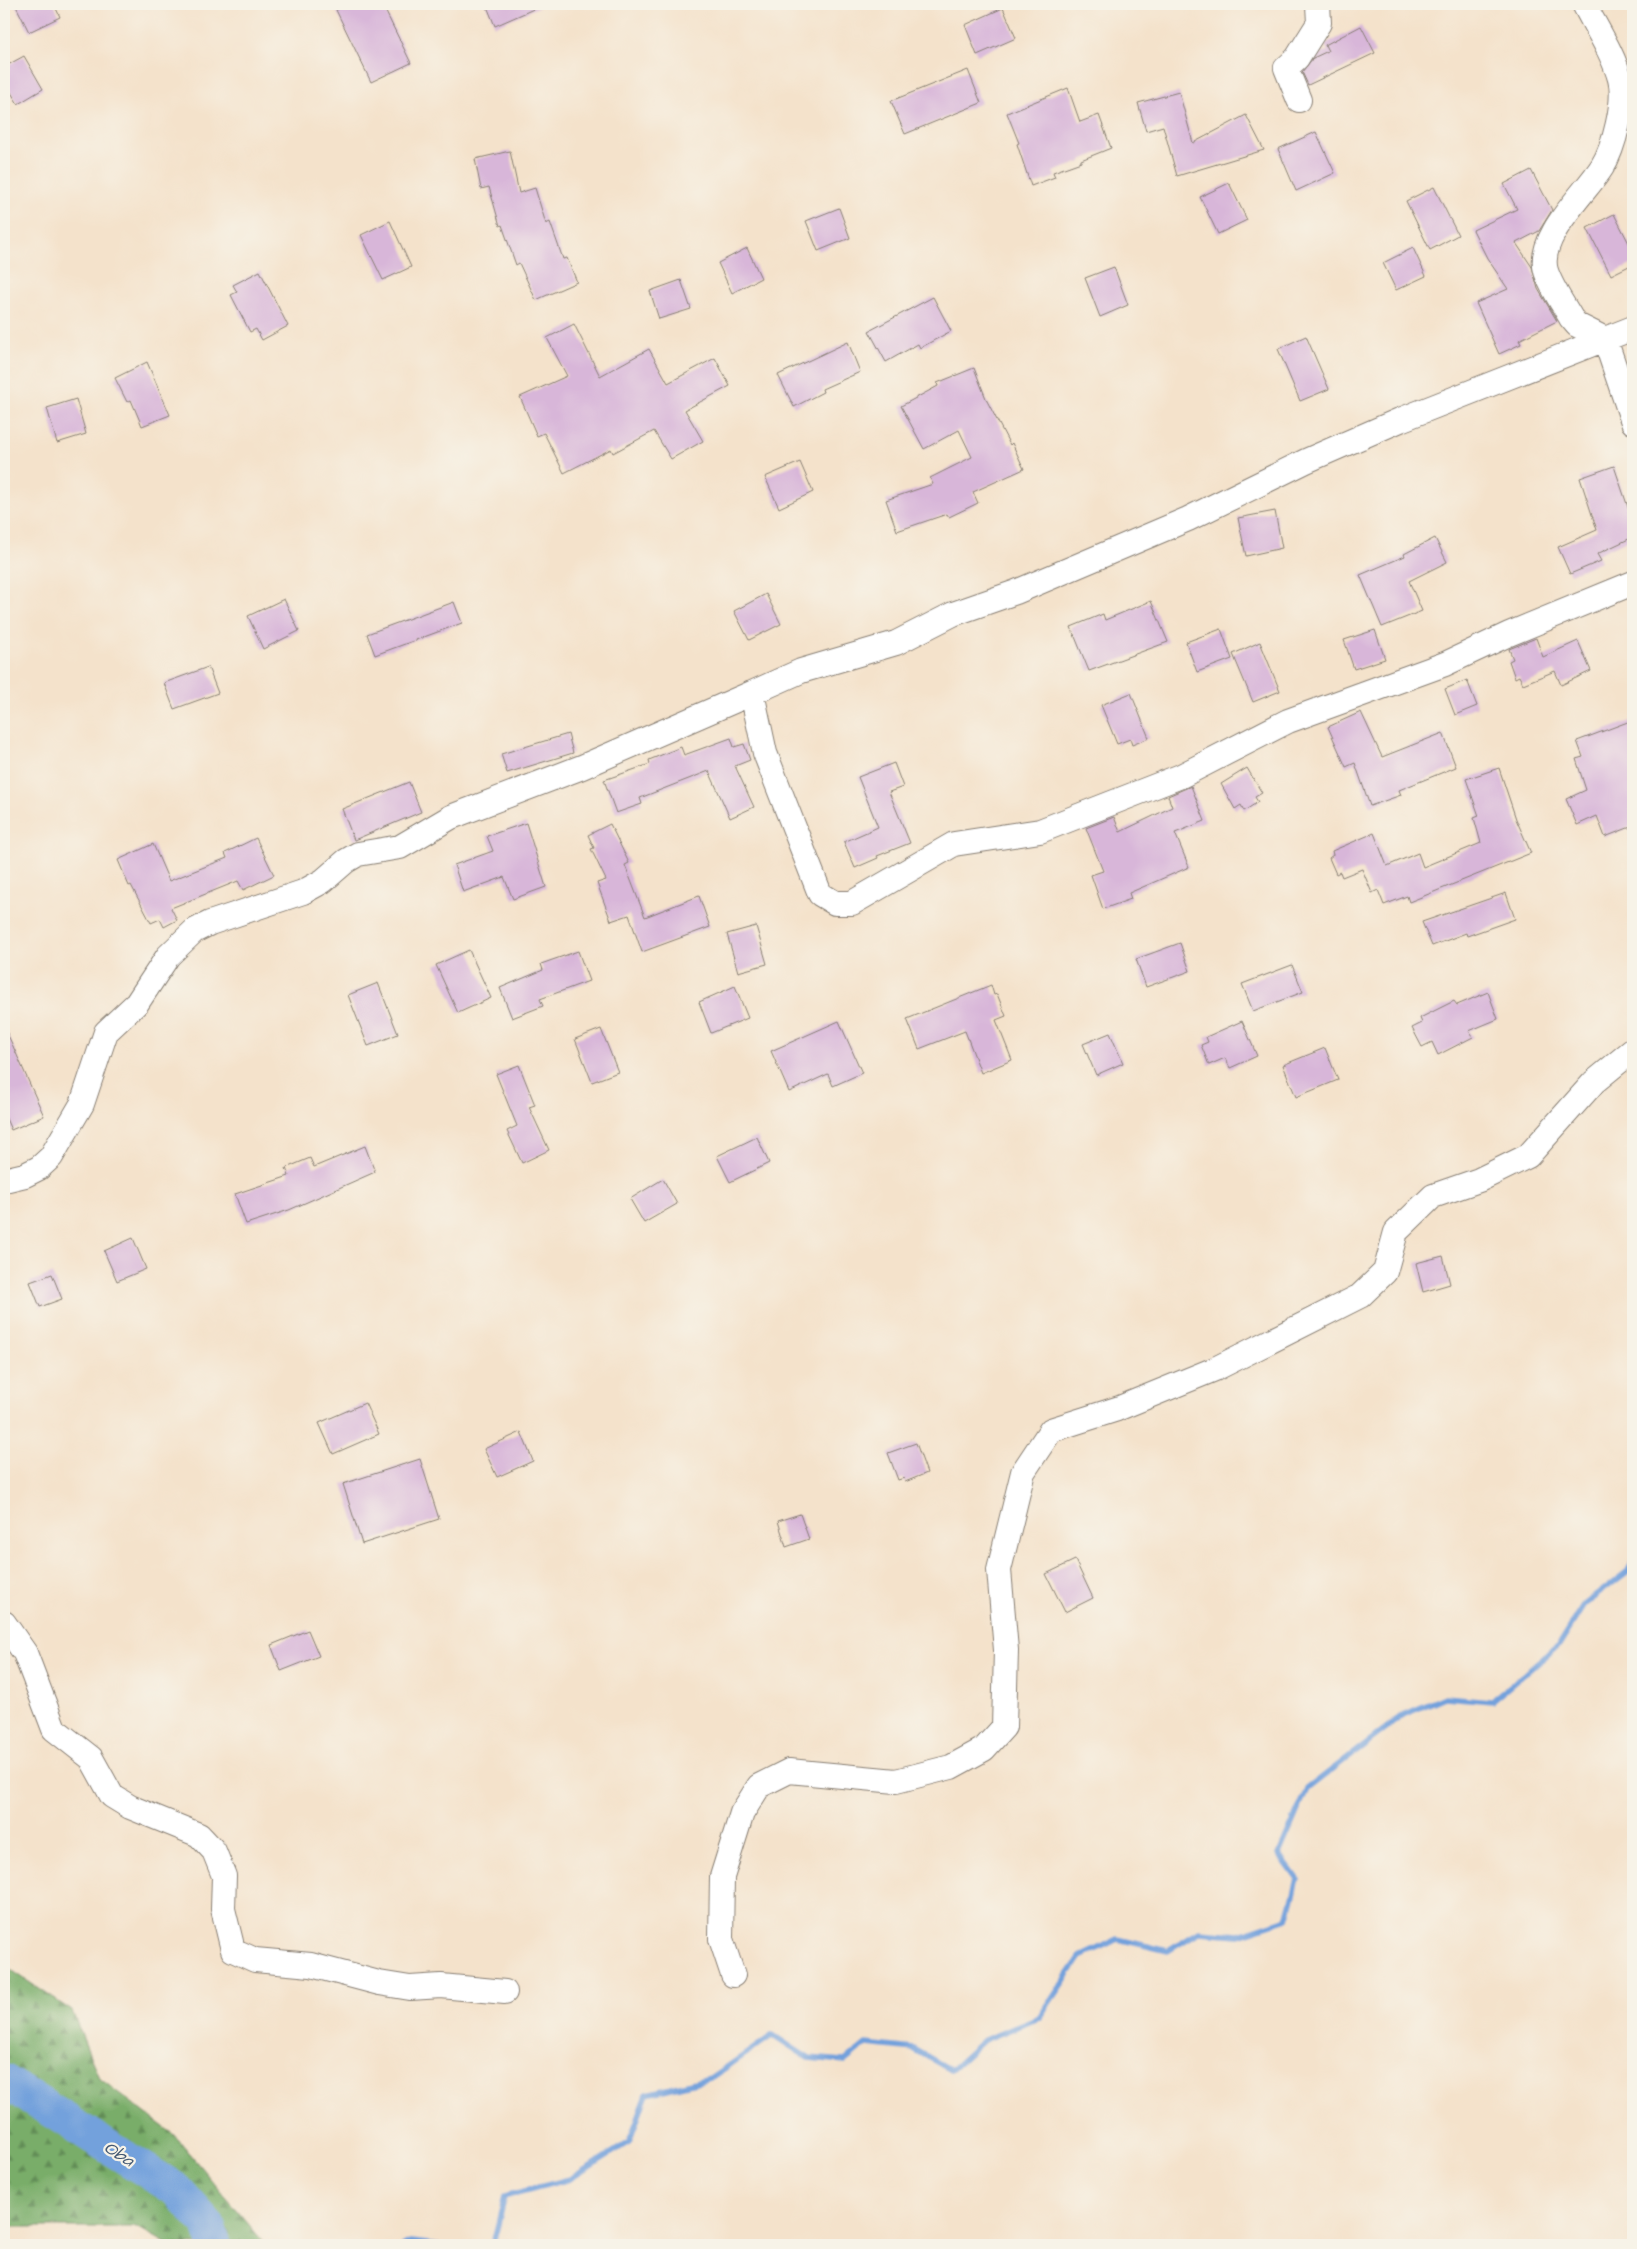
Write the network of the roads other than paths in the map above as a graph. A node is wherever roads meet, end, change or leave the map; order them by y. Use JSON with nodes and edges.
{"nodes":[{"id":1,"x":1318,"y":4,"type":"edge"},
{"id":2,"x":1584,"y":4,"type":"edge"},
{"id":3,"x":1628,"y":97,"type":"edge"},
{"id":4,"x":1299,"y":100,"type":"dead end"},
{"id":5,"x":1633,"y":328,"type":"edge"},
{"id":6,"x":1605,"y":339,"type":"junction"},
{"id":7,"x":1633,"y":422,"type":"edge"},
{"id":8,"x":1633,"y":583,"type":"edge"},
{"id":9,"x":752,"y":693,"type":"junction"},
{"id":10,"x":1633,"y":1050,"type":"edge"},
{"id":11,"x":4,"y":1180,"type":"edge"},
{"id":12,"x":4,"y":1623,"type":"edge"},
{"id":13,"x":733,"y":1975,"type":"dead end"},
{"id":14,"x":505,"y":1992,"type":"dead end"}],
"edges":[{"from":1,"to":4,"type":"street"},
{"from":2,"to":3,"type":"street"},
{"from":3,"to":6,"type":"street"},
{"from":5,"to":6,"type":"street"},
{"from":6,"to":7,"type":"street"},
{"from":6,"to":9,"type":"street"},
{"from":8,"to":9,"type":"street"},
{"from":9,"to":11,"type":"street"},
{"from":10,"to":13,"type":"street"},
{"from":12,"to":14,"type":"street"}]}
